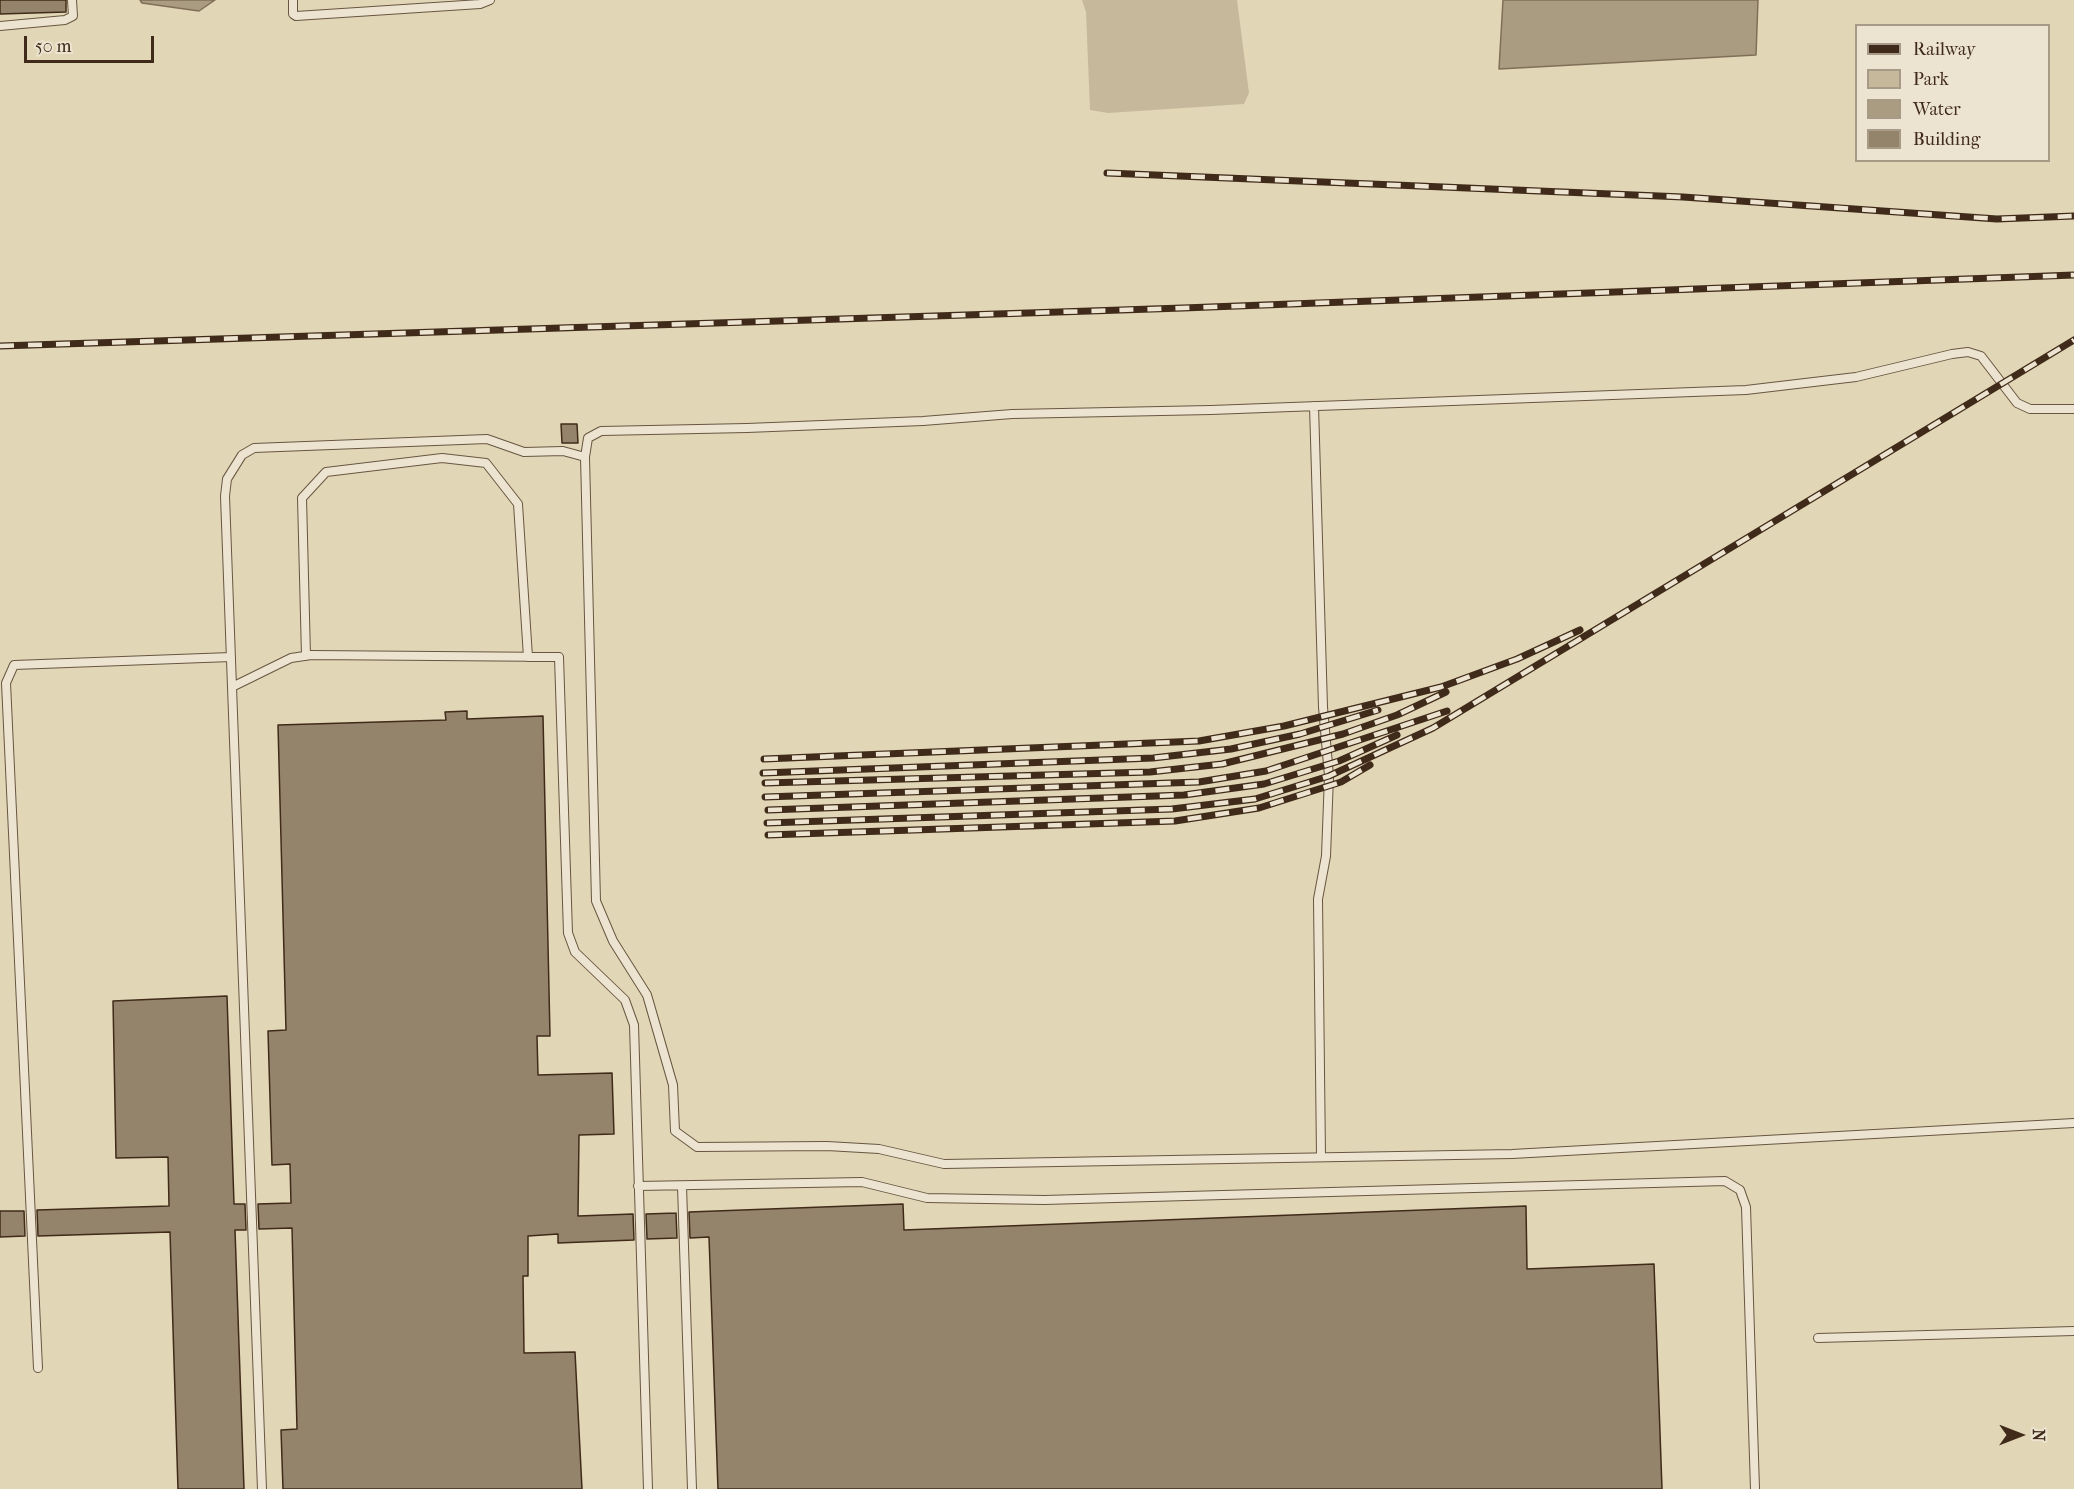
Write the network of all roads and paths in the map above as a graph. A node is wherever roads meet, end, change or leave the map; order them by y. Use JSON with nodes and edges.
{"nodes":[{"id":1,"x":72,"y":0,"type":"edge"},
{"id":2,"x":293,"y":0,"type":"edge"},
{"id":3,"x":490,"y":0,"type":"edge"},
{"id":4,"x":0,"y":26,"type":"edge"},
{"id":5,"x":1314,"y":406,"type":"junction"},
{"id":6,"x":2074,"y":409,"type":"edge"},
{"id":7,"x":585,"y":457,"type":"junction"},
{"id":8,"x":306,"y":656,"type":"junction"},
{"id":9,"x":231,"y":657,"type":"junction"},
{"id":10,"x":528,"y":657,"type":"junction"},
{"id":11,"x":232,"y":687,"type":"junction"},
{"id":12,"x":2074,"y":1123,"type":"edge"},
{"id":13,"x":1321,"y":1157,"type":"junction"},
{"id":14,"x":682,"y":1185,"type":"junction"},
{"id":15,"x":638,"y":1186,"type":"junction"},
{"id":16,"x":2074,"y":1331,"type":"edge"},
{"id":17,"x":1818,"y":1338,"type":"dead end"},
{"id":18,"x":38,"y":1368,"type":"dead end"},
{"id":19,"x":262,"y":1489,"type":"edge"},
{"id":20,"x":648,"y":1489,"type":"edge"},
{"id":21,"x":692,"y":1489,"type":"edge"},
{"id":22,"x":1755,"y":1489,"type":"edge"}],
"edges":[{"from":1,"to":4,"type":"lane"},
{"from":2,"to":3,"type":"lane"},
{"from":5,"to":6,"type":"lane"},
{"from":5,"to":7,"type":"lane"},
{"from":5,"to":13,"type":"lane"},
{"from":7,"to":9,"type":"lane"},
{"from":7,"to":13,"type":"lane"},
{"from":8,"to":10,"type":"lane"},
{"from":8,"to":10,"type":"lane"},
{"from":8,"to":11,"type":"lane"},
{"from":9,"to":11,"type":"lane"},
{"from":9,"to":18,"type":"lane"},
{"from":10,"to":15,"type":"lane"},
{"from":11,"to":19,"type":"lane"},
{"from":12,"to":13,"type":"lane"},
{"from":14,"to":15,"type":"lane"},
{"from":14,"to":21,"type":"lane"},
{"from":14,"to":22,"type":"lane"},
{"from":15,"to":20,"type":"lane"},
{"from":16,"to":17,"type":"lane"}]}
